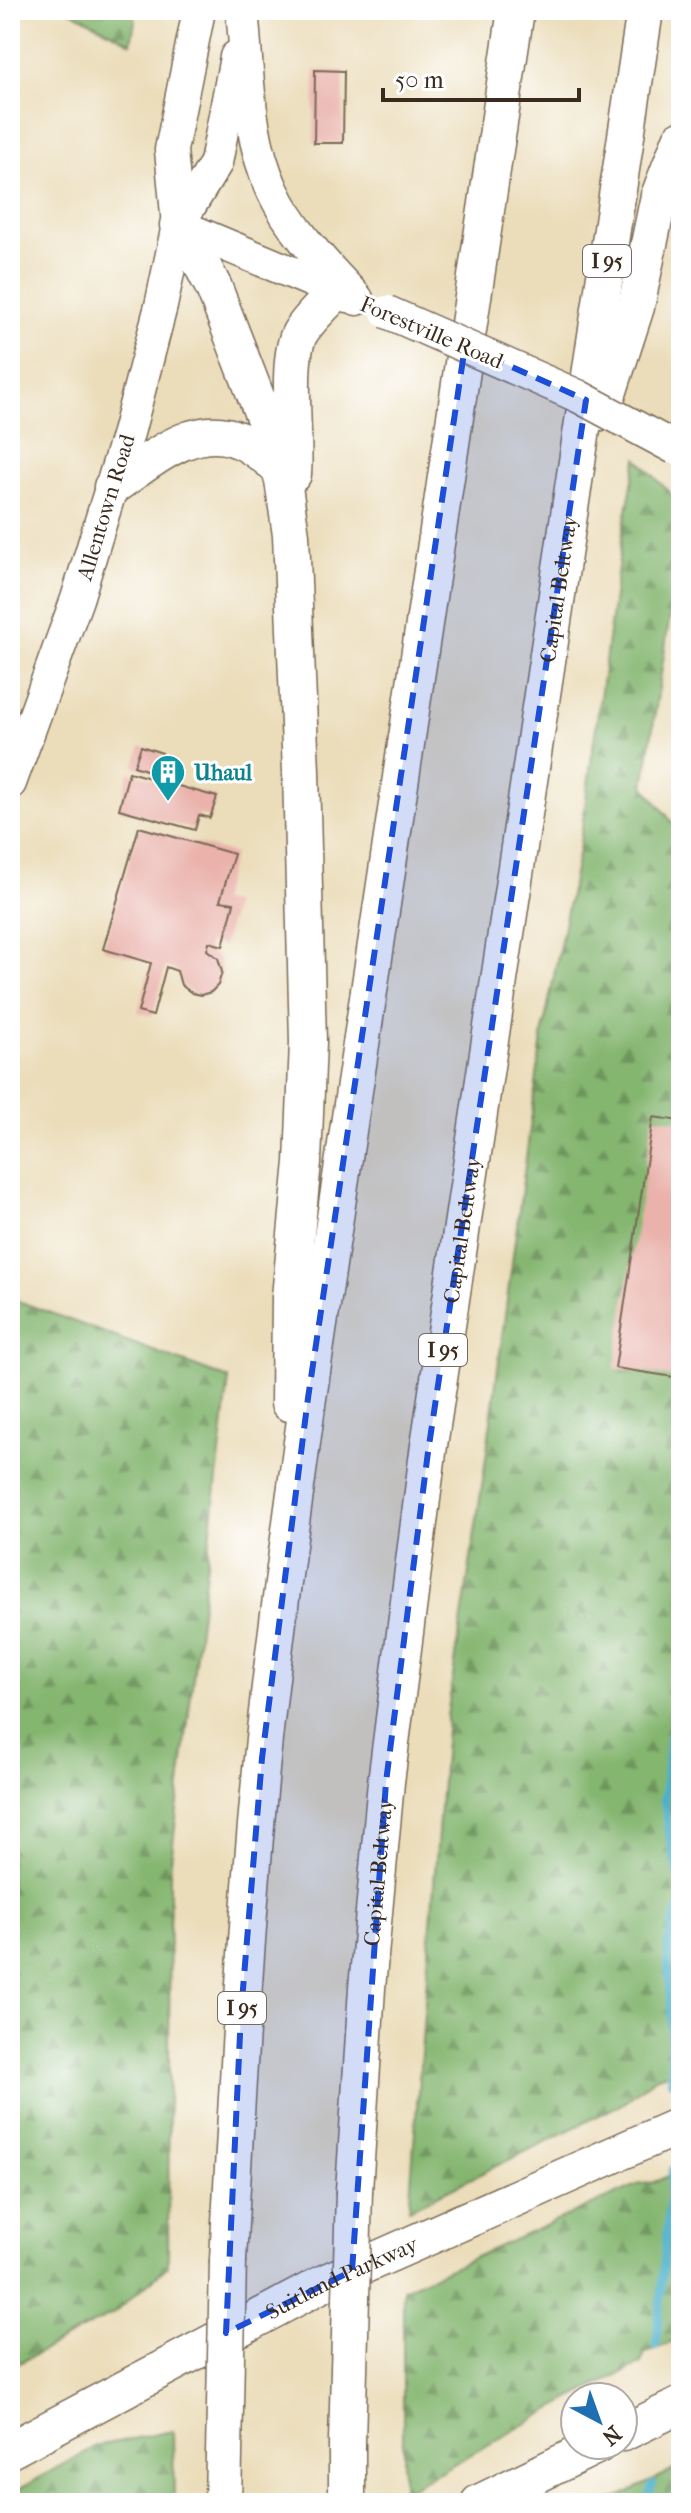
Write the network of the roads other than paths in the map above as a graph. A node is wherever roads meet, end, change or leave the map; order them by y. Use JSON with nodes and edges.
{"nodes":[{"id":1,"x":199,"y":10,"type":"edge"},
{"id":2,"x":516,"y":10,"type":"edge"},
{"id":3,"x":645,"y":10,"type":"edge"},
{"id":4,"x":244,"y":15,"type":"edge"},
{"id":5,"x":681,"y":139,"type":"edge"},
{"id":6,"x":178,"y":225,"type":"junction"},
{"id":7,"x":347,"y":295,"type":"junction"},
{"id":8,"x":678,"y":450,"type":"edge"},
{"id":9,"x":280,"y":468,"type":"junction"},
{"id":10,"x":112,"y":487,"type":"junction"},
{"id":11,"x":289,"y":506,"type":"junction"},
{"id":12,"x":569,"y":513,"type":"junction"},
{"id":13,"x":10,"y":783,"type":"edge"},
{"id":14,"x":287,"y":1558,"type":"junction"},
{"id":15,"x":681,"y":2125,"type":"edge"},
{"id":16,"x":681,"y":2405,"type":"edge"},
{"id":17,"x":639,"y":2425,"type":"edge"},
{"id":18,"x":10,"y":2450,"type":"edge"},
{"id":19,"x":565,"y":2461,"type":"edge"},
{"id":20,"x":223,"y":2503,"type":"edge"},
{"id":21,"x":347,"y":2503,"type":"edge"},
{"id":22,"x":479,"y":2503,"type":"edge"}],
"edges":[{"from":1,"to":6,"type":"main road","name":"Allentown Road"},
{"from":2,"to":14,"type":"highway","number":"I 95"},
{"from":3,"to":12,"type":"highway","name":"Capital Beltway","number":"I 95"},
{"from":4,"to":6,"type":"main road","name":"Allentown Road"},
{"from":4,"to":7,"type":"main road"},
{"from":5,"to":12,"type":"highway"},
{"from":6,"to":7,"type":"main road","name":"Forestville Road"},
{"from":6,"to":9,"type":"highway"},
{"from":6,"to":10,"type":"main road","name":"Allentown Road"},
{"from":7,"to":8,"type":"main road","name":"Forestville Road","bridge":true},
{"from":7,"to":11,"type":"highway"},
{"from":9,"to":10,"type":"highway"},
{"from":9,"to":11,"type":"highway"},
{"from":10,"to":13,"type":"main road","name":"Allentown Road"},
{"from":11,"to":14,"type":"highway"},
{"from":12,"to":21,"type":"highway","name":"Capital Beltway","number":"I 95","bridge":true},
{"from":14,"to":20,"type":"highway","number":"I 95","bridge":true},
{"from":15,"to":18,"type":"highway","name":"Suitland Parkway"},
{"from":16,"to":17,"type":"highway"},
{"from":19,"to":22,"type":"highway"}]}
